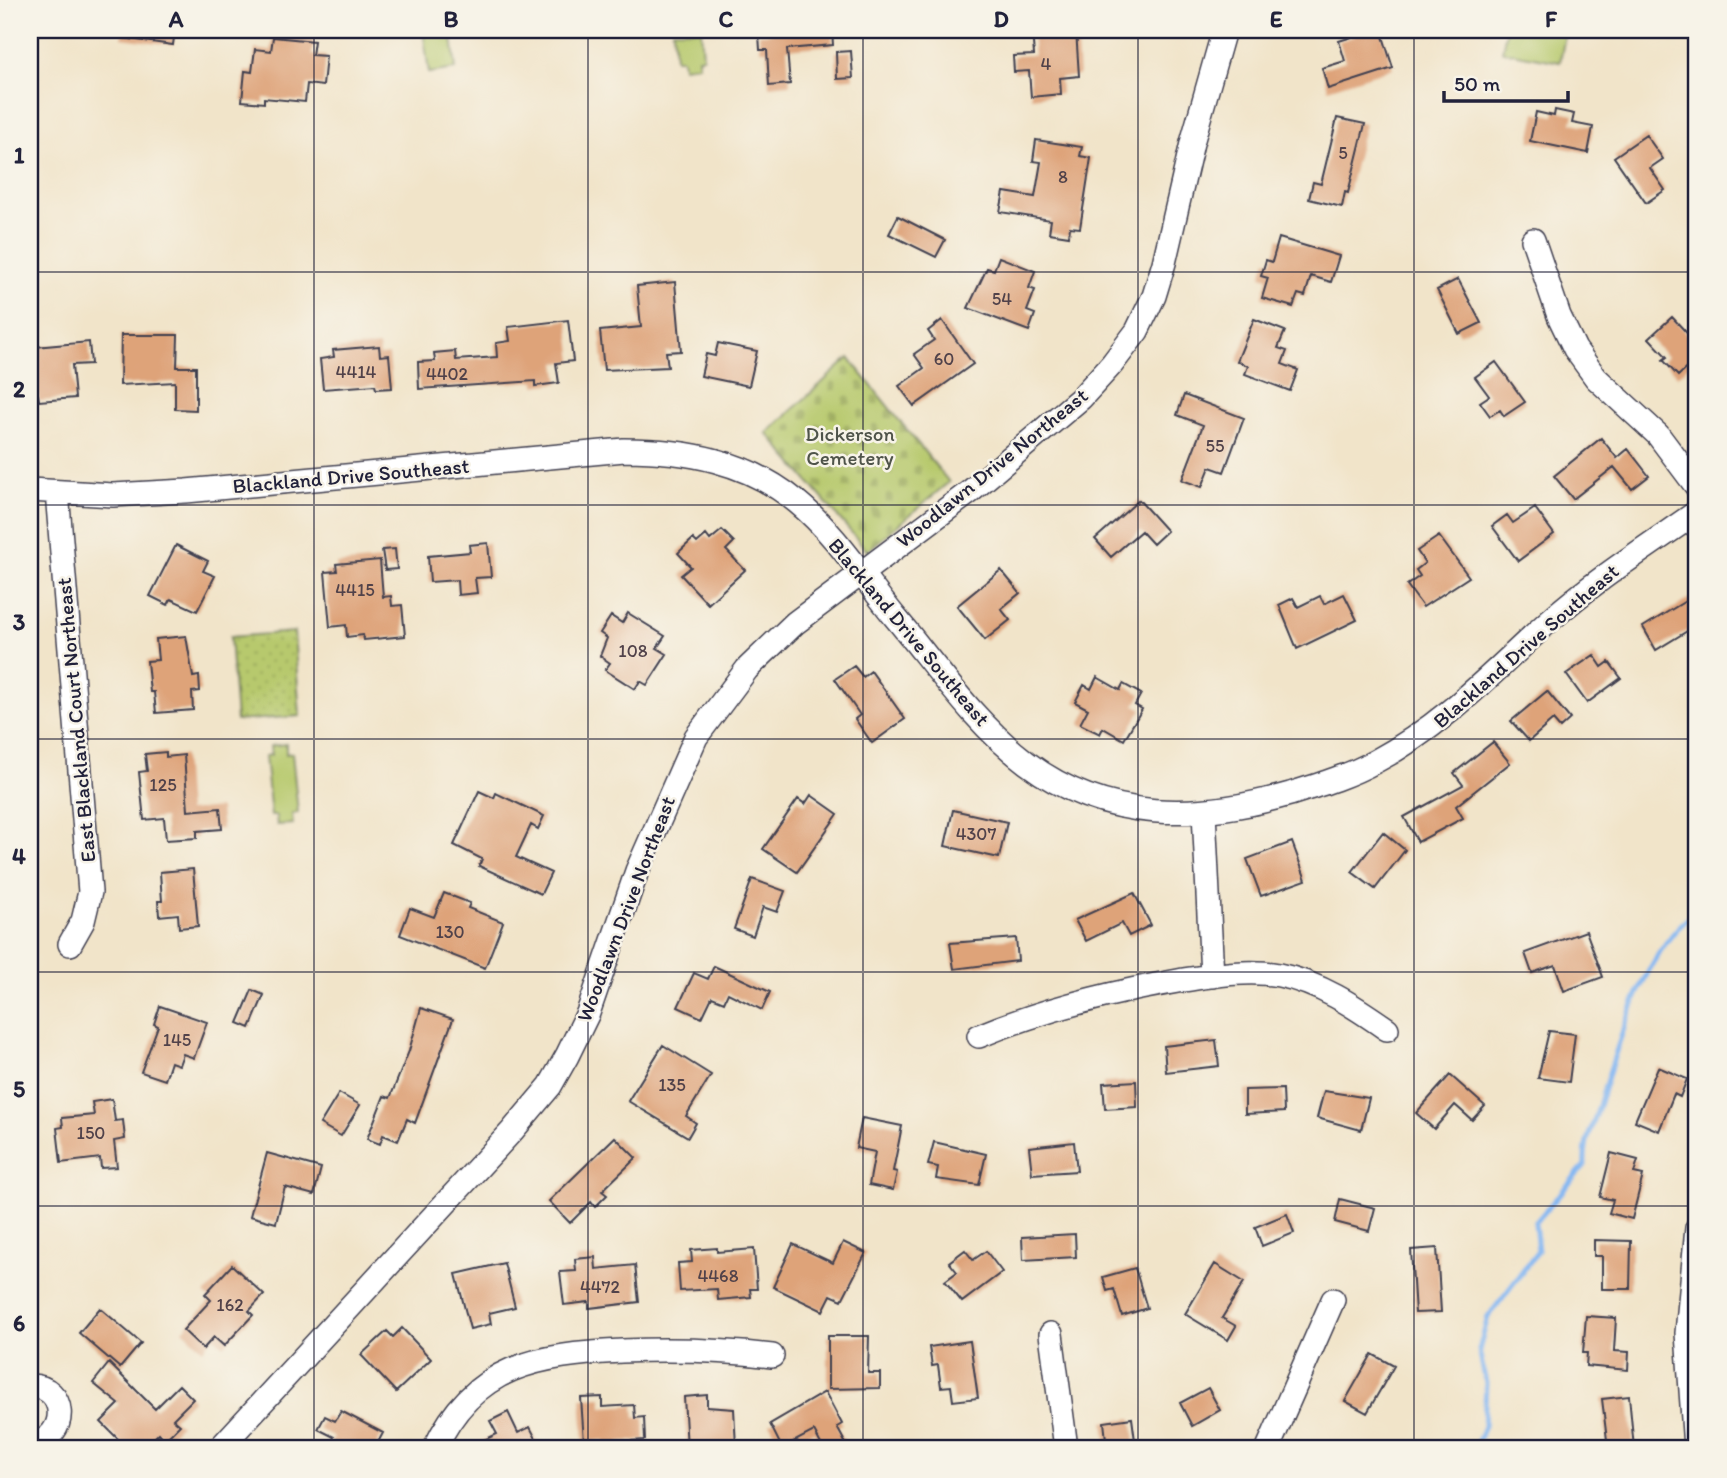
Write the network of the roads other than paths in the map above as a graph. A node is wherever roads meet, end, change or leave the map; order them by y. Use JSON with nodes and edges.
{"nodes":[{"id":1,"x":1224,"y":30,"type":"edge"},
{"id":2,"x":1533,"y":240,"type":"dead end"},
{"id":3,"x":1697,"y":487,"type":"edge"},
{"id":4,"x":30,"y":490,"type":"edge"},
{"id":5,"x":57,"y":492,"type":"junction"},
{"id":6,"x":1697,"y":512,"type":"edge"},
{"id":7,"x":860,"y":574,"type":"junction"},
{"id":8,"x":1204,"y":812,"type":"junction"},
{"id":9,"x":69,"y":944,"type":"dead end"},
{"id":10,"x":1212,"y":976,"type":"junction"},
{"id":11,"x":1387,"y":1029,"type":"dead end"},
{"id":12,"x":979,"y":1037,"type":"dead end"},
{"id":13,"x":1697,"y":1228,"type":"edge"},
{"id":14,"x":1333,"y":1300,"type":"dead end"},
{"id":15,"x":1051,"y":1334,"type":"dead end"},
{"id":16,"x":772,"y":1356,"type":"dead end"},
{"id":17,"x":30,"y":1386,"type":"edge"},
{"id":18,"x":41,"y":1445,"type":"edge"},
{"id":19,"x":220,"y":1448,"type":"edge"},
{"id":20,"x":435,"y":1448,"type":"edge"},
{"id":21,"x":1066,"y":1448,"type":"edge"},
{"id":22,"x":1268,"y":1448,"type":"edge"},
{"id":23,"x":1695,"y":1448,"type":"edge"}],
"edges":[{"from":1,"to":7,"type":"street","name":"Woodlawn Drive Northeast"},
{"from":2,"to":3,"type":"street"},
{"from":4,"to":5,"type":"street","name":"Blackland Drive Southeast"},
{"from":5,"to":7,"type":"street","name":"Blackland Drive Southeast"},
{"from":5,"to":9,"type":"street","name":"East Blackland Court Northeast"},
{"from":6,"to":8,"type":"street","name":"Blackland Drive Southeast"},
{"from":7,"to":8,"type":"street","name":"Blackland Drive Southeast"},
{"from":7,"to":19,"type":"street","name":"Woodlawn Drive Northeast"},
{"from":8,"to":10,"type":"street"},
{"from":10,"to":11,"type":"street"},
{"from":10,"to":12,"type":"street"},
{"from":13,"to":23,"type":"street"},
{"from":14,"to":22,"type":"street"},
{"from":15,"to":21,"type":"street"},
{"from":16,"to":20,"type":"street"},
{"from":17,"to":18,"type":"street"}]}
